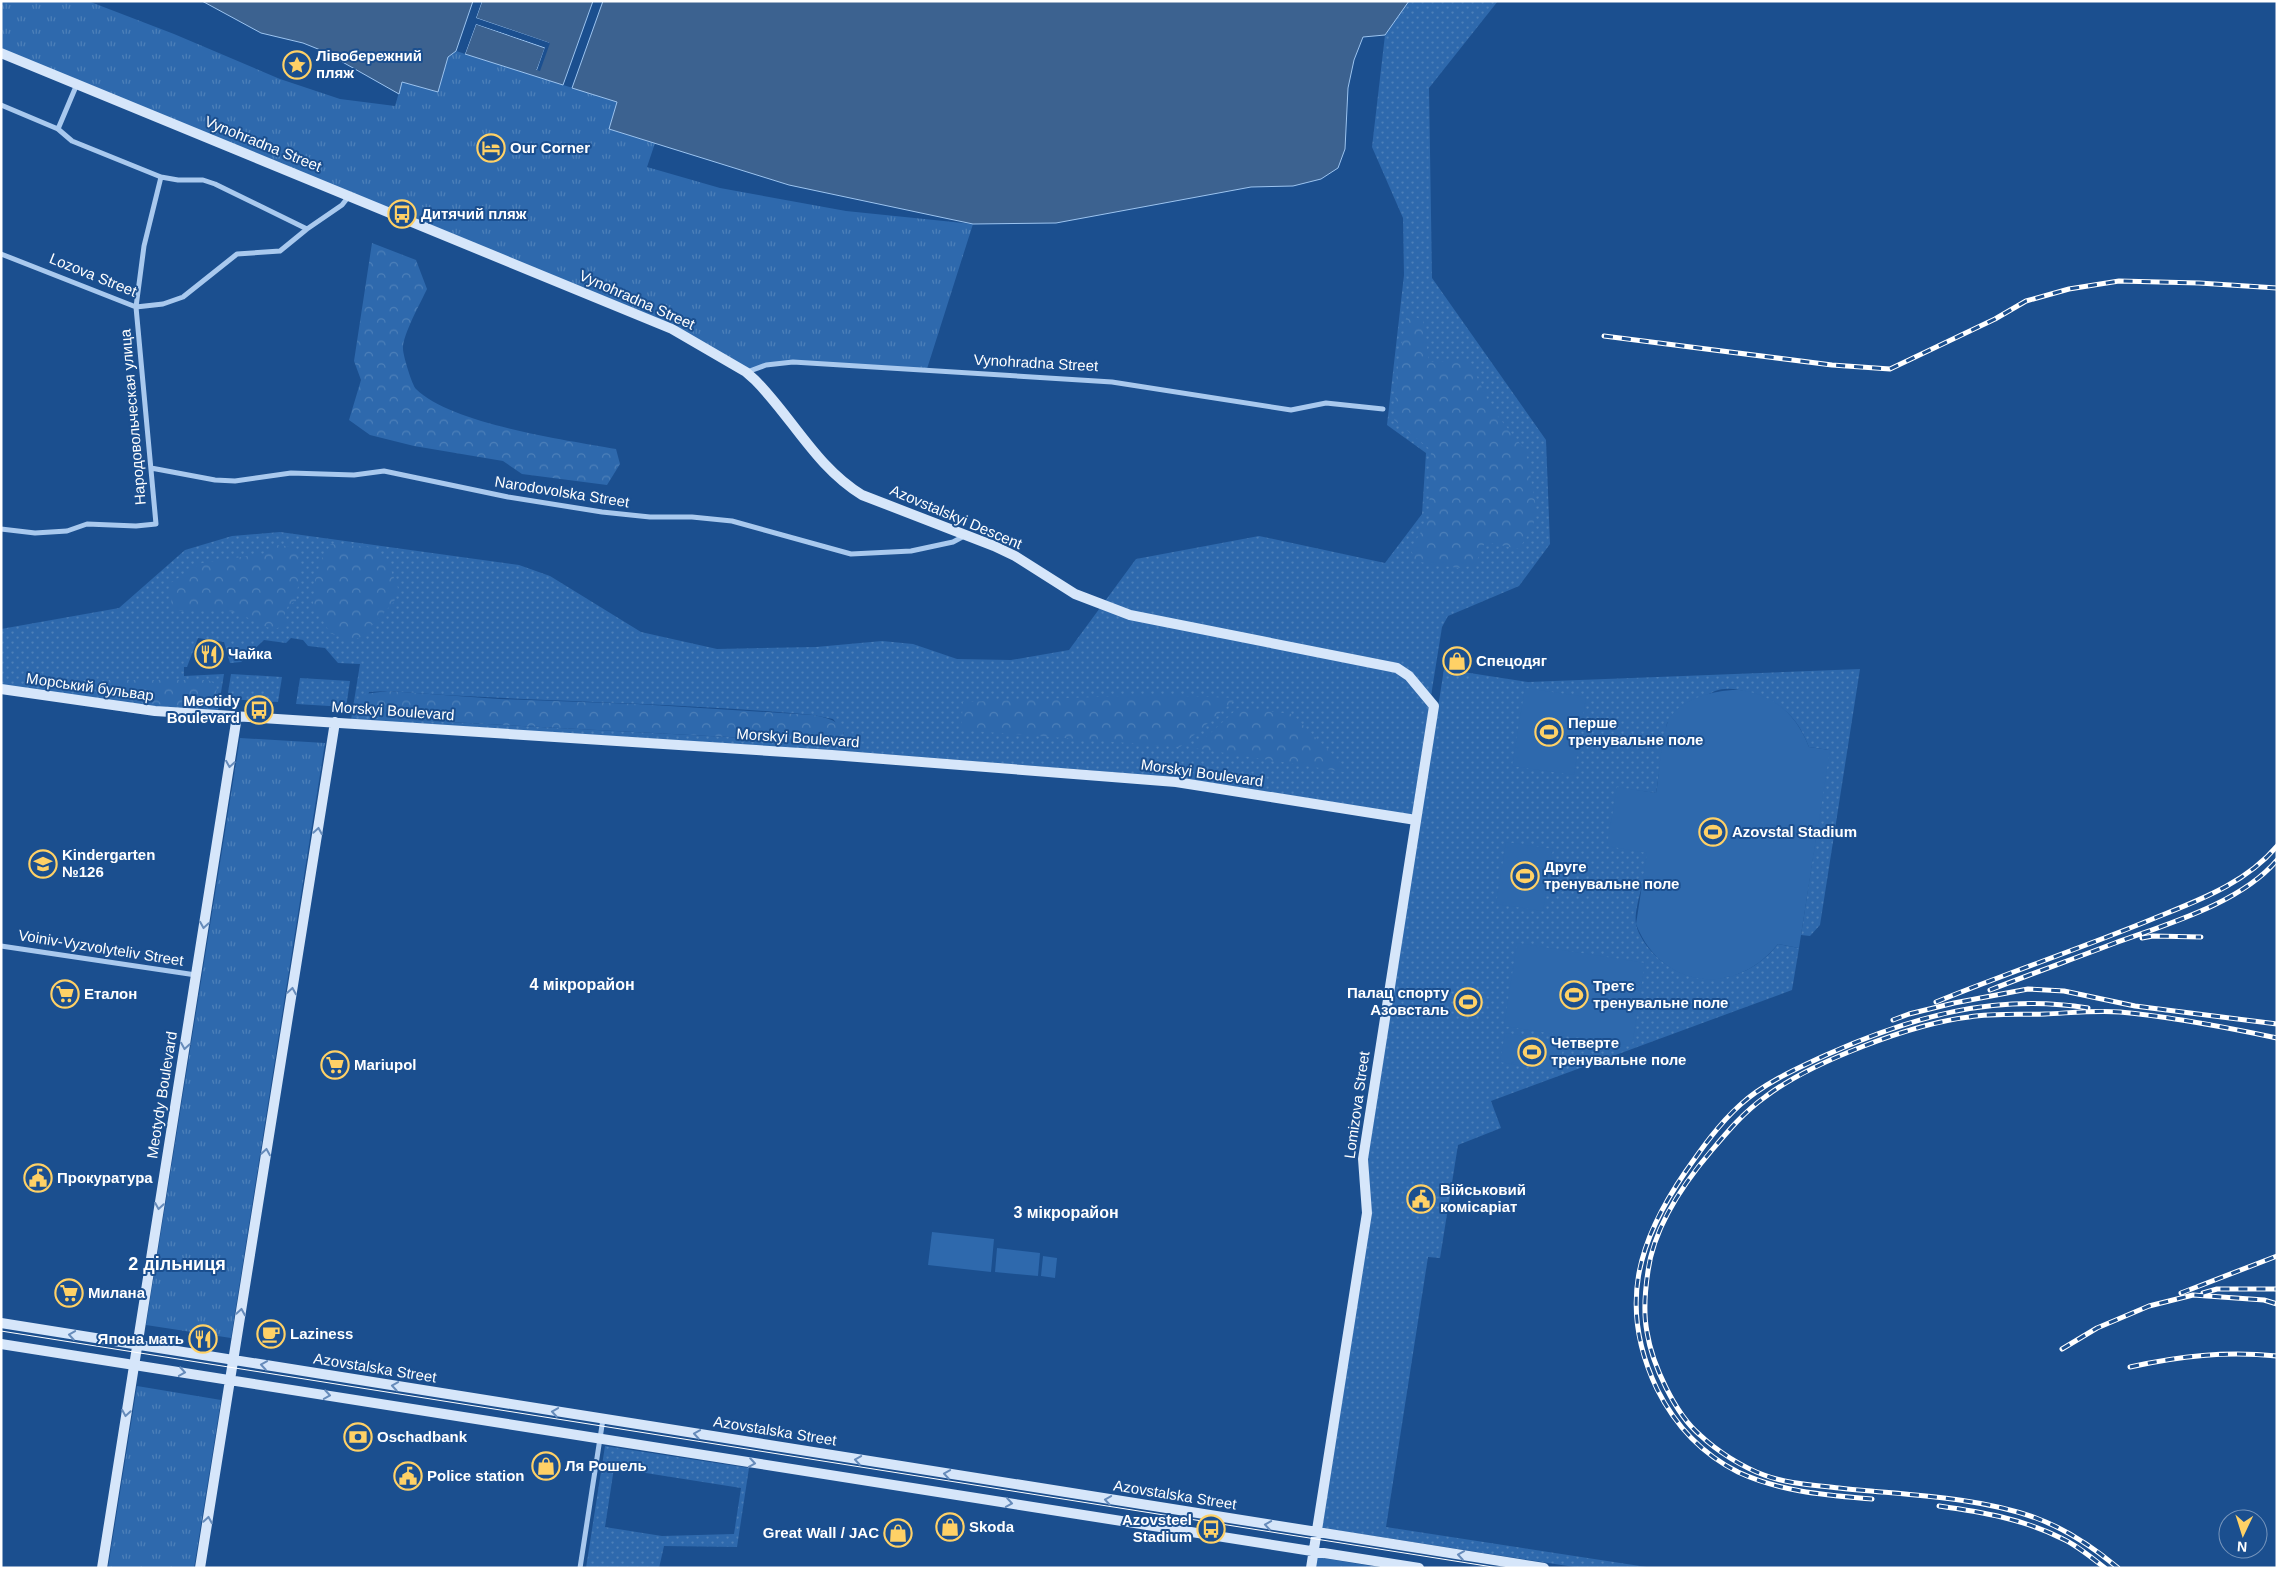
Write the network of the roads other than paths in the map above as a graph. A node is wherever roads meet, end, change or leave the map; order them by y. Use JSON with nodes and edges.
{"nodes":[{"id":1,"x":1,"y":53,"type":"edge"},
{"id":2,"x":77,"y":84,"type":"junction"},
{"id":3,"x":1,"y":105,"type":"edge"},
{"id":4,"x":58,"y":129,"type":"junction"},
{"id":5,"x":161,"y":177,"type":"junction"},
{"id":6,"x":350,"y":195,"type":"junction"},
{"id":7,"x":307,"y":229,"type":"junction"},
{"id":8,"x":1,"y":254,"type":"edge"},
{"id":9,"x":136,"y":307,"type":"junction"},
{"id":10,"x":746,"y":372,"type":"junction"},
{"id":11,"x":1383,"y":409,"type":"dead end"},
{"id":12,"x":151,"y":468,"type":"junction"},
{"id":13,"x":1,"y":529,"type":"edge"},
{"id":14,"x":966,"y":534,"type":"junction"},
{"id":15,"x":1,"y":690,"type":"edge"},
{"id":16,"x":1434,"y":706,"type":"joint"},
{"id":17,"x":237,"y":716,"type":"junction"},
{"id":18,"x":335,"y":722,"type":"junction"},
{"id":19,"x":1416,"y":820,"type":"junction"},
{"id":20,"x":1,"y":946,"type":"edge"},
{"id":21,"x":196,"y":975,"type":"junction"},
{"id":22,"x":1,"y":1323,"type":"edge"},
{"id":23,"x":1,"y":1344,"type":"edge"},
{"id":24,"x":137,"y":1345,"type":"junction"},
{"id":25,"x":233,"y":1360,"type":"junction"},
{"id":26,"x":134,"y":1365,"type":"junction"},
{"id":27,"x":230,"y":1380,"type":"junction"},
{"id":28,"x":603,"y":1420,"type":"junction"},
{"id":29,"x":600,"y":1438,"type":"junction"},
{"id":30,"x":1316,"y":1533,"type":"junction"},
{"id":31,"x":1314,"y":1552,"type":"junction"},
{"id":32,"x":102,"y":1568,"type":"edge"},
{"id":33,"x":200,"y":1568,"type":"edge"},
{"id":34,"x":580,"y":1568,"type":"edge"},
{"id":35,"x":1311,"y":1568,"type":"edge"},
{"id":36,"x":1419,"y":1568,"type":"edge"},
{"id":37,"x":1544,"y":1568,"type":"edge"}],
"edges":[{"from":1,"to":2,"type":"street","name":"Vynohradna Street"},
{"from":2,"to":4,"type":"street"},
{"from":2,"to":6,"type":"street","name":"Vynohradna Street"},
{"from":3,"to":4,"type":"street"},
{"from":4,"to":5,"type":"street"},
{"from":5,"to":7,"type":"street"},
{"from":5,"to":9,"type":"street","name":"Народовольческая улица"},
{"from":6,"to":7,"type":"street","name":"Lozova Street"},
{"from":6,"to":10,"type":"street","name":"Vynohradna Street"},
{"from":7,"to":9,"type":"street","name":"Lozova Street"},
{"from":8,"to":9,"type":"street","name":"Lozova Street"},
{"from":9,"to":12,"type":"street","name":"Народовольческая улица"},
{"from":10,"to":11,"type":"street","name":"Vynohradna Street"},
{"from":10,"to":14,"type":"street","name":"Azovstalskyi Descent"},
{"from":12,"to":13,"type":"street","name":"Народовольческая улица"},
{"from":12,"to":14,"type":"street","name":"Narodovolska Street"},
{"from":14,"to":16,"type":"street","name":"Azovstalskyi Descent"},
{"from":15,"to":17,"type":"street","name":"Морський бульвар"},
{"from":16,"to":19,"type":"street","name":"Lomizova Street"},
{"from":17,"to":18,"type":"street","name":"Morskyi Boulevard"},
{"from":17,"to":21,"type":"street","name":"Meotydy Boulevard","one_way":true},
{"from":18,"to":19,"type":"street","name":"Morskyi Boulevard"},
{"from":25,"to":18,"type":"street","one_way":true},
{"from":19,"to":30,"type":"street","name":"Lomizova Street"},
{"from":20,"to":21,"type":"street","name":"Voiniv-Vyzvolyteliv Street"},
{"from":21,"to":24,"type":"street","name":"Meotydy Boulevard","one_way":true},
{"from":24,"to":22,"type":"street","name":"Azovstalska Street","one_way":true},
{"from":23,"to":26,"type":"street"},
{"from":24,"to":25,"type":"street","name":"Azovstalska Street"},
{"from":24,"to":26,"type":"street","name":"Meotydy Boulevard"},
{"from":25,"to":27,"type":"street"},
{"from":28,"to":25,"type":"street","name":"Azovstalska Street","one_way":true},
{"from":26,"to":27,"type":"street","one_way":true},
{"from":26,"to":32,"type":"street","name":"Meotydy Boulevard","one_way":true},
{"from":27,"to":29,"type":"street","one_way":true},
{"from":33,"to":27,"type":"street","one_way":true},
{"from":28,"to":29,"type":"street"},
{"from":30,"to":28,"type":"street","name":"Azovstalska Street","one_way":true},
{"from":29,"to":31,"type":"street","one_way":true},
{"from":29,"to":34,"type":"street"},
{"from":30,"to":31,"type":"street","name":"Lomizova Street"},
{"from":37,"to":30,"type":"street","name":"Azovstalska Street","one_way":true},
{"from":31,"to":35,"type":"street","name":"Lomizova Street"},
{"from":31,"to":36,"type":"street"}]}
